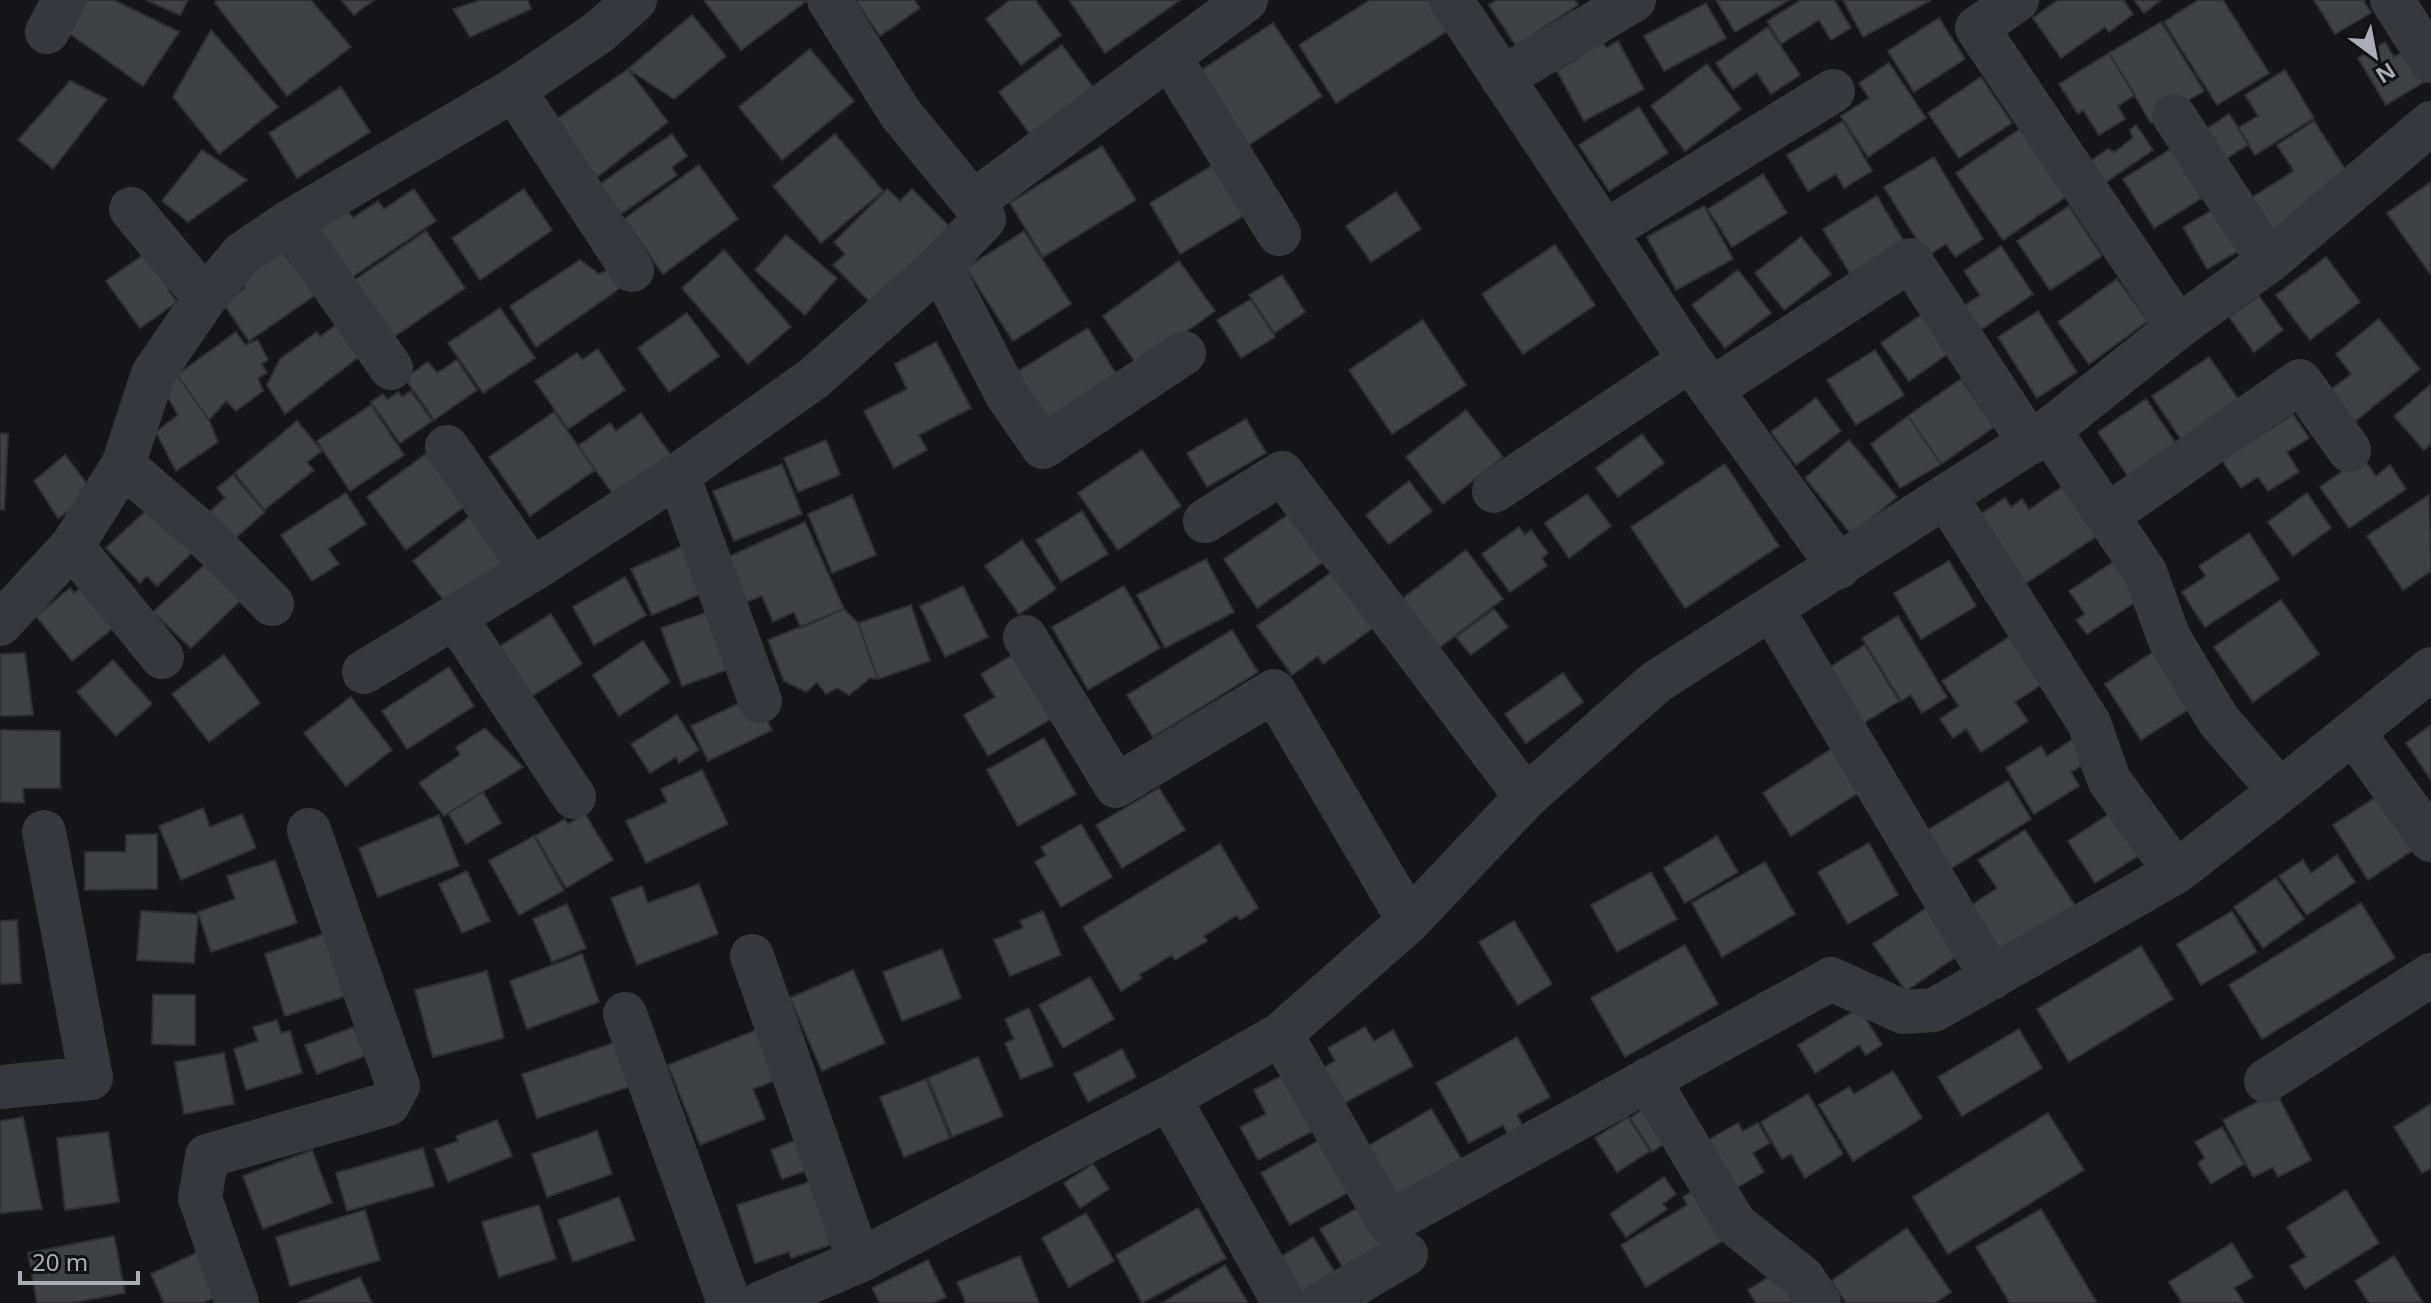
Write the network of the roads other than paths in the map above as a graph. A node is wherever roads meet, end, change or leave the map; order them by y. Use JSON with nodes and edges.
{"nodes":[{"id":1,"x":635,"y":0,"type":"edge"},
{"id":2,"x":829,"y":0,"type":"edge"},
{"id":3,"x":1246,"y":0,"type":"edge"},
{"id":4,"x":1451,"y":0,"type":"edge"},
{"id":5,"x":1634,"y":0,"type":"edge"},
{"id":6,"x":2017,"y":0,"type":"edge"},
{"id":7,"x":2392,"y":0,"type":"edge"},
{"id":8,"x":1170,"y":58,"type":"junction"},
{"id":9,"x":2431,"y":61,"type":"edge"},
{"id":10,"x":1502,"y":78,"type":"junction"},
{"id":11,"x":514,"y":90,"type":"junction"},
{"id":12,"x":1833,"y":91,"type":"dead end"},
{"id":13,"x":2174,"y":116,"type":"dead end"},
{"id":14,"x":2431,"y":123,"type":"edge"},
{"id":15,"x":973,"y":202,"type":"junction"},
{"id":16,"x":131,"y":209,"type":"dead end"},
{"id":17,"x":289,"y":222,"type":"junction"},
{"id":18,"x":1606,"y":231,"type":"junction"},
{"id":19,"x":1279,"y":234,"type":"dead end"},
{"id":20,"x":2269,"y":261,"type":"junction"},
{"id":21,"x":940,"y":266,"type":"junction"},
{"id":22,"x":632,"y":270,"type":"dead end"},
{"id":23,"x":205,"y":298,"type":"junction"},
{"id":24,"x":2178,"y":327,"type":"junction"},
{"id":25,"x":1184,"y":353,"type":"dead end"},
{"id":26,"x":391,"y":368,"type":"dead end"},
{"id":27,"x":1701,"y":375,"type":"junction"},
{"id":28,"x":2040,"y":436,"type":"junction"},
{"id":29,"x":447,"y":447,"type":"dead end"},
{"id":30,"x":2349,"y":450,"type":"dead end"},
{"id":31,"x":123,"y":465,"type":"junction"},
{"id":32,"x":678,"y":475,"type":"junction"},
{"id":33,"x":1494,"y":491,"type":"dead end"},
{"id":34,"x":1946,"y":497,"type":"junction"},
{"id":35,"x":2107,"y":516,"type":"junction"},
{"id":36,"x":1205,"y":521,"type":"dead end"},
{"id":37,"x":72,"y":546,"type":"junction"},
{"id":38,"x":1839,"y":567,"type":"junction"},
{"id":39,"x":532,"y":570,"type":"junction"},
{"id":40,"x":272,"y":604,"type":"dead end"},
{"id":41,"x":1772,"y":609,"type":"junction"},
{"id":42,"x":455,"y":617,"type":"junction"},
{"id":43,"x":0,"y":624,"type":"edge"},
{"id":44,"x":1025,"y":637,"type":"dead end"},
{"id":45,"x":162,"y":657,"type":"dead end"},
{"id":46,"x":2431,"y":669,"type":"edge"},
{"id":47,"x":364,"y":672,"type":"dead end"},
{"id":48,"x":760,"y":701,"type":"dead end"},
{"id":49,"x":2353,"y":732,"type":"junction"},
{"id":50,"x":2280,"y":791,"type":"junction"},
{"id":51,"x":574,"y":797,"type":"dead end"},
{"id":52,"x":1526,"y":797,"type":"junction"},
{"id":53,"x":309,"y":830,"type":"dead end"},
{"id":54,"x":44,"y":832,"type":"dead end"},
{"id":55,"x":2431,"y":840,"type":"edge"},
{"id":56,"x":2176,"y":872,"type":"junction"},
{"id":57,"x":1409,"y":921,"type":"junction"},
{"id":58,"x":752,"y":956,"type":"dead end"},
{"id":59,"x":2431,"y":975,"type":"edge"},
{"id":60,"x":1992,"y":978,"type":"junction"},
{"id":61,"x":625,"y":1014,"type":"dead end"},
{"id":62,"x":1281,"y":1034,"type":"junction"},
{"id":63,"x":1648,"y":1079,"type":"junction"},
{"id":64,"x":2266,"y":1081,"type":"dead end"},
{"id":65,"x":0,"y":1087,"type":"edge"},
{"id":66,"x":1169,"y":1098,"type":"junction"},
{"id":67,"x":1406,"y":1254,"type":"dead end"},
{"id":68,"x":859,"y":1261,"type":"junction"},
{"id":69,"x":237,"y":1303,"type":"edge"},
{"id":70,"x":729,"y":1303,"type":"edge"},
{"id":71,"x":761,"y":1303,"type":"edge"},
{"id":72,"x":1284,"y":1303,"type":"edge"},
{"id":73,"x":1323,"y":1303,"type":"edge"},
{"id":74,"x":1819,"y":1303,"type":"edge"}],
"edges":[{"from":1,"to":11,"type":"street"},
{"from":2,"to":15,"type":"street"},
{"from":3,"to":8,"type":"street"},
{"from":4,"to":10,"type":"street"},
{"from":5,"to":10,"type":"street"},
{"from":6,"to":24,"type":"street"},
{"from":7,"to":9,"type":"street"},
{"from":8,"to":15,"type":"street"},
{"from":8,"to":19,"type":"street"},
{"from":10,"to":18,"type":"street"},
{"from":11,"to":17,"type":"street"},
{"from":11,"to":22,"type":"street"},
{"from":12,"to":18,"type":"street"},
{"from":13,"to":20,"type":"street"},
{"from":14,"to":20,"type":"street"},
{"from":15,"to":21,"type":"street"},
{"from":16,"to":23,"type":"street"},
{"from":17,"to":23,"type":"street"},
{"from":17,"to":26,"type":"street"},
{"from":18,"to":27,"type":"street"},
{"from":20,"to":24,"type":"street"},
{"from":21,"to":25,"type":"street"},
{"from":21,"to":32,"type":"street"},
{"from":23,"to":31,"type":"street"},
{"from":24,"to":28,"type":"street"},
{"from":27,"to":28,"type":"street"},
{"from":27,"to":33,"type":"street"},
{"from":27,"to":38,"type":"street"},
{"from":28,"to":34,"type":"street"},
{"from":28,"to":35,"type":"street"},
{"from":29,"to":39,"type":"street"},
{"from":30,"to":35,"type":"street"},
{"from":31,"to":37,"type":"street"},
{"from":31,"to":40,"type":"street"},
{"from":32,"to":39,"type":"street"},
{"from":32,"to":48,"type":"street"},
{"from":34,"to":38,"type":"street"},
{"from":34,"to":56,"type":"street"},
{"from":35,"to":50,"type":"street"},
{"from":36,"to":52,"type":"street"},
{"from":37,"to":43,"type":"street"},
{"from":37,"to":45,"type":"street"},
{"from":38,"to":41,"type":"street"},
{"from":39,"to":42,"type":"street"},
{"from":41,"to":52,"type":"street"},
{"from":41,"to":60,"type":"street"},
{"from":42,"to":47,"type":"street"},
{"from":42,"to":51,"type":"street"},
{"from":44,"to":57,"type":"street"},
{"from":46,"to":49,"type":"street"},
{"from":49,"to":50,"type":"street"},
{"from":49,"to":55,"type":"street"},
{"from":50,"to":56,"type":"street"},
{"from":52,"to":57,"type":"street"},
{"from":53,"to":69,"type":"street"},
{"from":54,"to":65,"type":"street"},
{"from":56,"to":60,"type":"street"},
{"from":57,"to":62,"type":"street"},
{"from":58,"to":68,"type":"street"},
{"from":59,"to":64,"type":"street"},
{"from":60,"to":63,"type":"street"},
{"from":61,"to":70,"type":"street"},
{"from":62,"to":63,"type":"street"},
{"from":62,"to":66,"type":"street"},
{"from":63,"to":74,"type":"street"},
{"from":66,"to":68,"type":"street"},
{"from":66,"to":72,"type":"street"},
{"from":67,"to":73,"type":"street"},
{"from":68,"to":71,"type":"street"}]}
